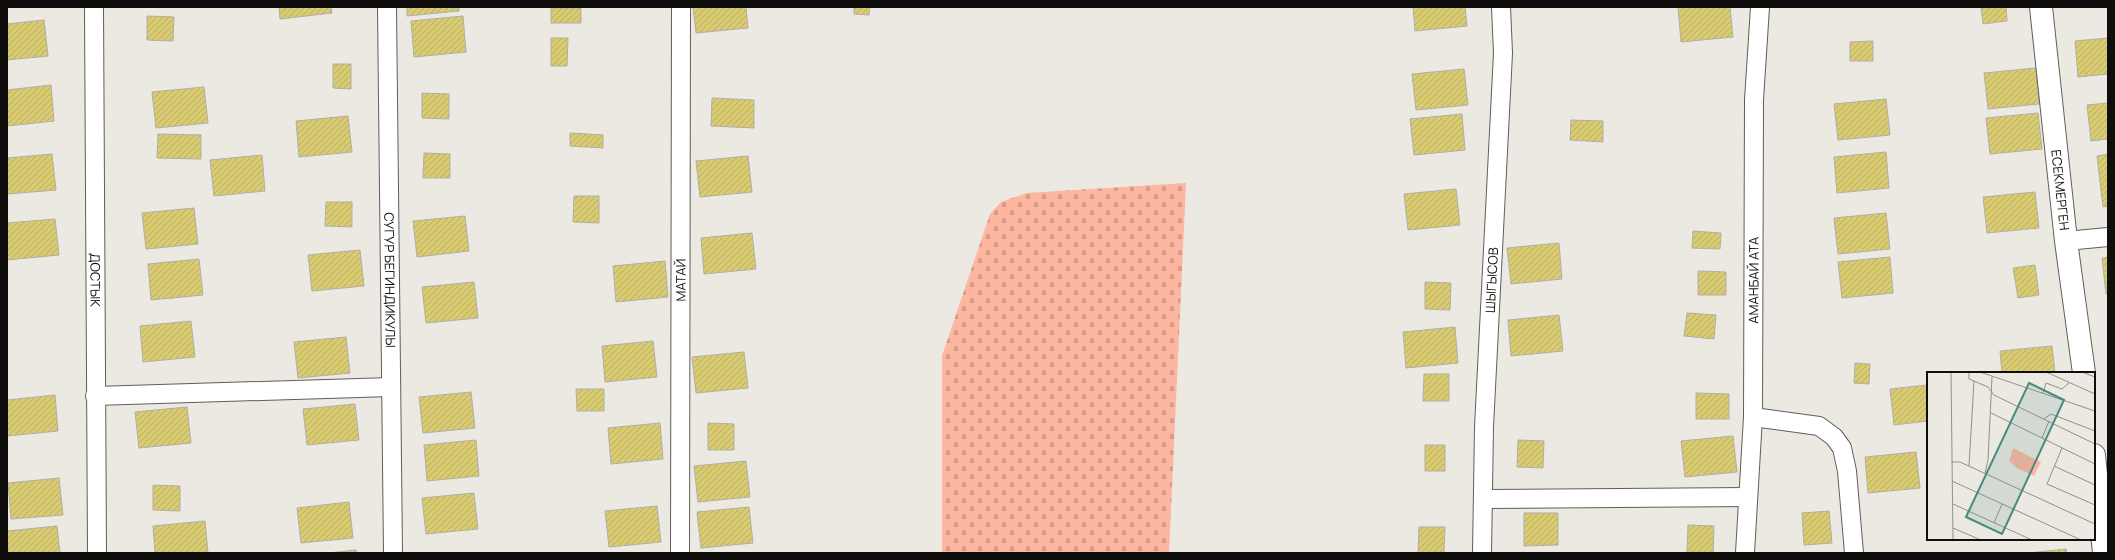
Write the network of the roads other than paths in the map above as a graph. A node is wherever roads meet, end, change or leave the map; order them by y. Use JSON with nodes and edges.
{"nodes":[{"id":1,"x":94,"y":7,"type":"edge"},
{"id":2,"x":387,"y":7,"type":"edge"},
{"id":3,"x":681,"y":7,"type":"edge"},
{"id":4,"x":1501,"y":7,"type":"edge"},
{"id":5,"x":1760,"y":7,"type":"edge"},
{"id":6,"x":2041,"y":7,"type":"edge"},
{"id":7,"x":2108,"y":237,"type":"edge"},
{"id":8,"x":2066,"y":241,"type":"junction"},
{"id":9,"x":2084,"y":372,"type":"edge"},
{"id":10,"x":391,"y":387,"type":"junction"},
{"id":11,"x":95,"y":396,"type":"junction"},
{"id":12,"x":1753,"y":417,"type":"junction"},
{"id":13,"x":2095,"y":465,"type":"edge"},
{"id":14,"x":1747,"y":497,"type":"junction"},
{"id":15,"x":1483,"y":499,"type":"junction"},
{"id":16,"x":97,"y":553,"type":"edge"},
{"id":17,"x":392,"y":553,"type":"edge"},
{"id":18,"x":680,"y":553,"type":"edge"},
{"id":19,"x":1482,"y":553,"type":"edge"},
{"id":20,"x":1745,"y":553,"type":"edge"},
{"id":21,"x":1854,"y":553,"type":"edge"},
{"id":22,"x":2104,"y":553,"type":"edge"}],
"edges":[{"from":1,"to":11,"type":"street","name":"ДОСТЫК"},
{"from":2,"to":10,"type":"street","name":"СУГУР БЕГИНДИКУЛЫ"},
{"from":3,"to":18,"type":"street","name":"МАТАЙ"},
{"from":4,"to":15,"type":"street","name":"ШЫГЫСОВ"},
{"from":5,"to":12,"type":"street","name":"АМАНБАЙ АТА"},
{"from":6,"to":8,"type":"street","name":"EСЕКМЕРГЕН"},
{"from":7,"to":8,"type":"street"},
{"from":8,"to":9,"type":"street","name":"EСЕКМЕРГЕН"},
{"from":10,"to":11,"type":"street"},
{"from":10,"to":17,"type":"street","name":"СУГУР БЕГИНДИКУЛЫ"},
{"from":11,"to":16,"type":"street","name":"ДОСТЫК"},
{"from":12,"to":14,"type":"street","name":"АМАНБАЙ АТА"},
{"from":12,"to":21,"type":"street"},
{"from":13,"to":22,"type":"street"},
{"from":14,"to":15,"type":"street"},
{"from":14,"to":20,"type":"street","name":"АМАНБАЙ АТА"},
{"from":15,"to":19,"type":"street","name":"ШЫГЫСОВ"}]}
